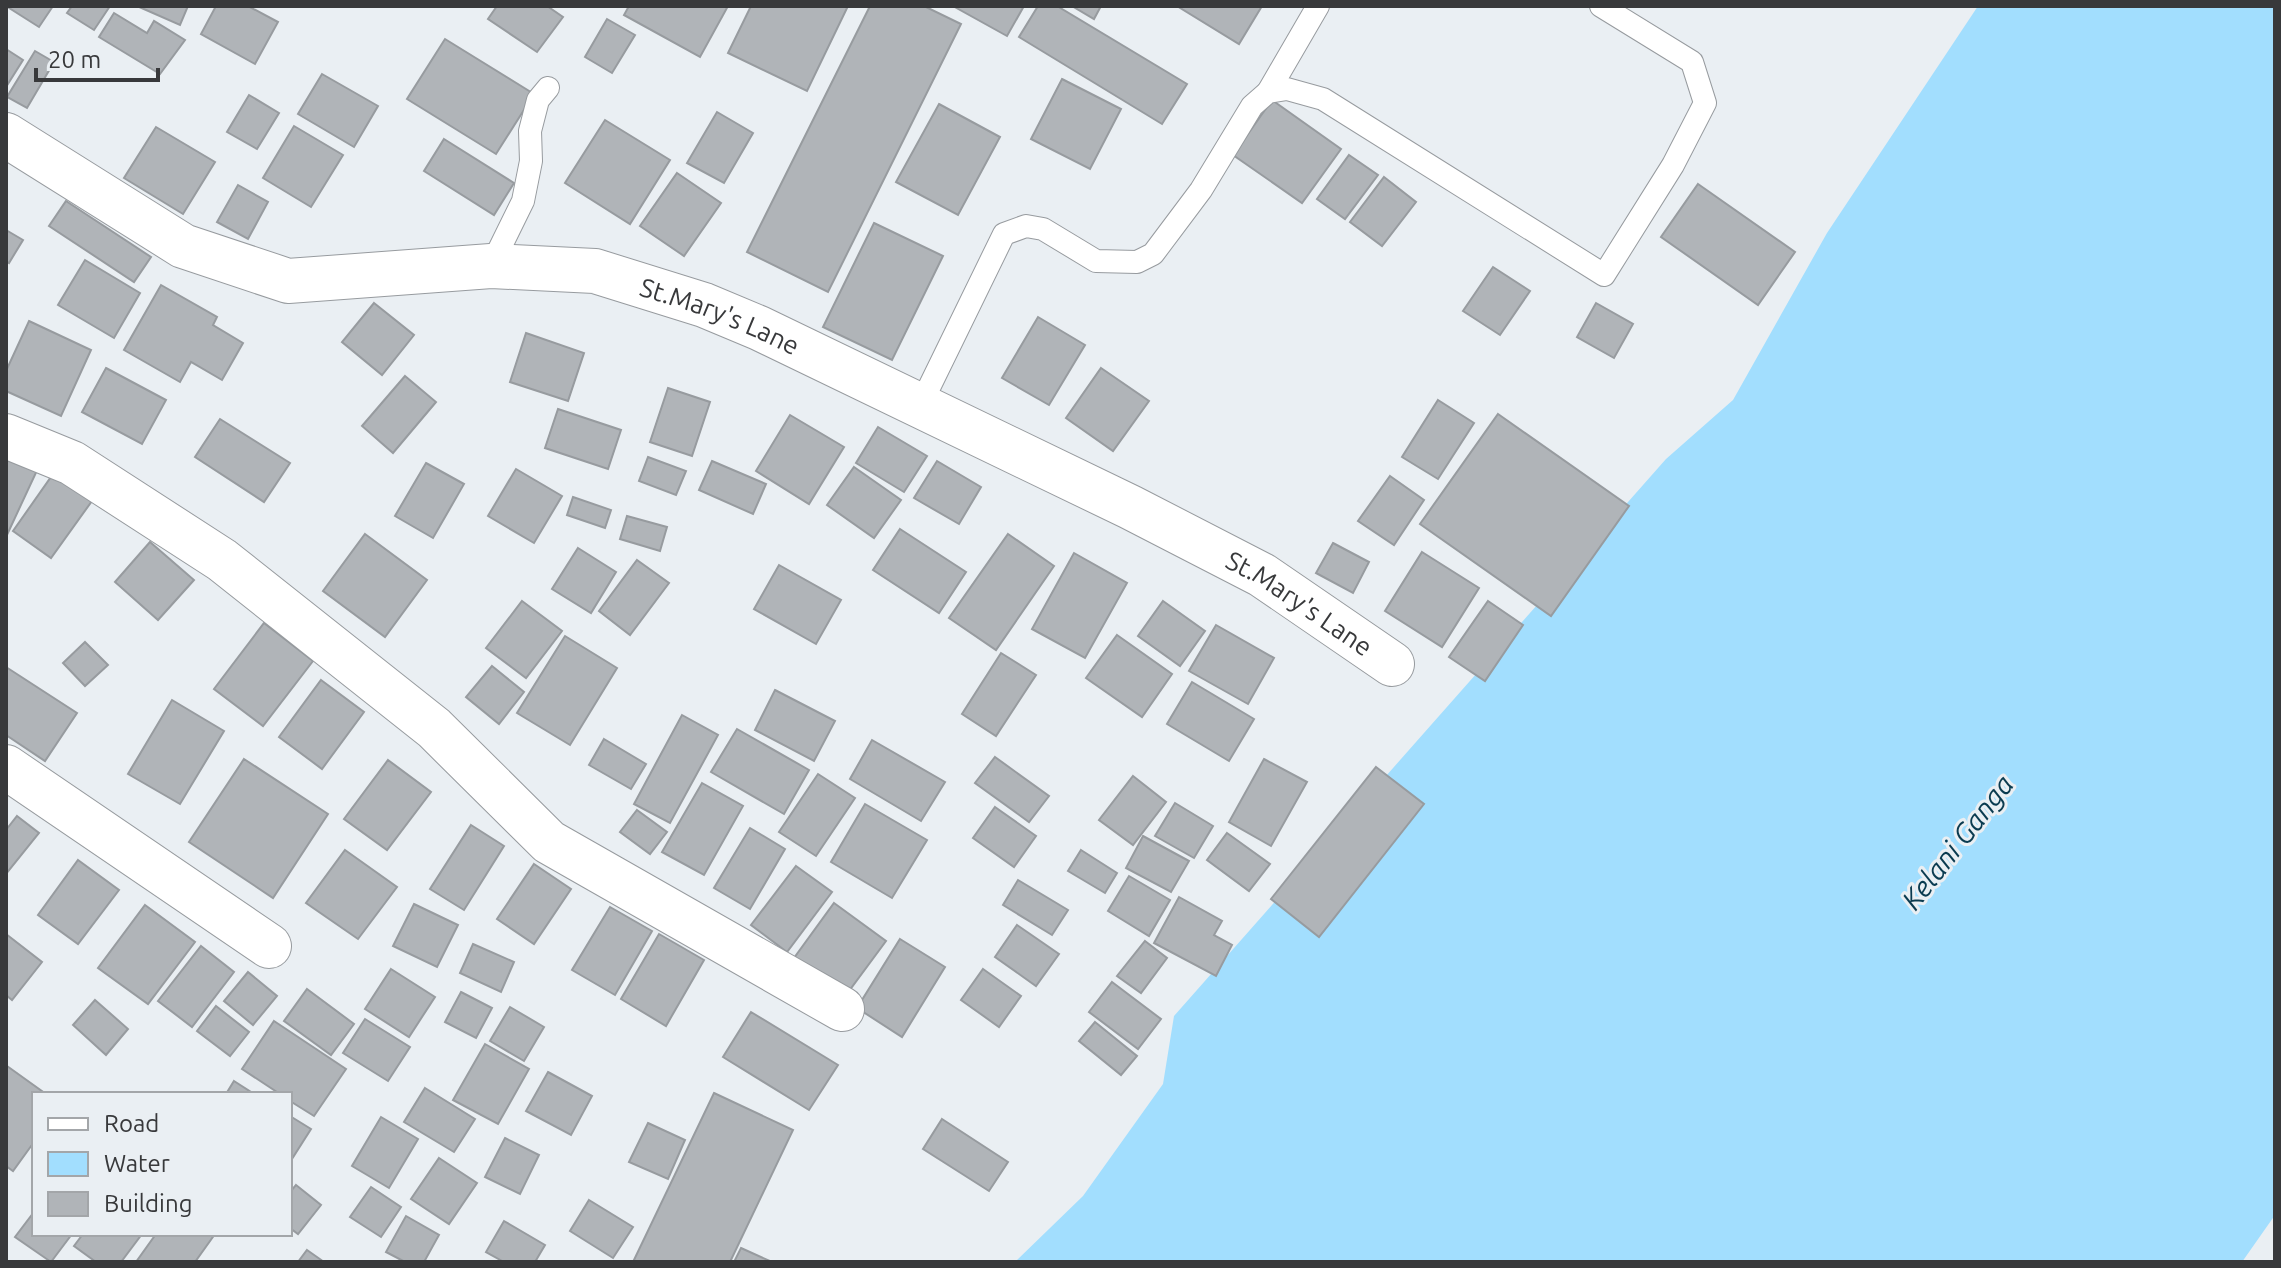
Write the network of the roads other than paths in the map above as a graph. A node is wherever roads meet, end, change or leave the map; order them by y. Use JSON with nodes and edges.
{"nodes":[{"id":1,"x":1318,"y":6,"type":"edge"},
{"id":2,"x":1601,"y":6,"type":"edge"},
{"id":3,"x":548,"y":88,"type":"dead end"},
{"id":4,"x":1268,"y":92,"type":"junction"},
{"id":5,"x":6,"y":135,"type":"edge"},
{"id":6,"x":491,"y":266,"type":"junction"},
{"id":7,"x":920,"y":406,"type":"junction"},
{"id":8,"x":6,"y":436,"type":"edge"},
{"id":9,"x":1392,"y":664,"type":"dead end"},
{"id":10,"x":6,"y":767,"type":"edge"},
{"id":11,"x":269,"y":946,"type":"dead end"},
{"id":12,"x":842,"y":1009,"type":"dead end"}],
"edges":[{"from":1,"to":4,"type":"lane"},
{"from":2,"to":4,"type":"lane"},
{"from":3,"to":6,"type":"lane"},
{"from":4,"to":7,"type":"lane"},
{"from":5,"to":6,"type":"street","name":"St.Mary's Lane"},
{"from":6,"to":7,"type":"street","name":"St.Mary's Lane"},
{"from":7,"to":9,"type":"street","name":"St.Mary's Lane"},
{"from":8,"to":12,"type":"street"},
{"from":10,"to":11,"type":"street"}]}
